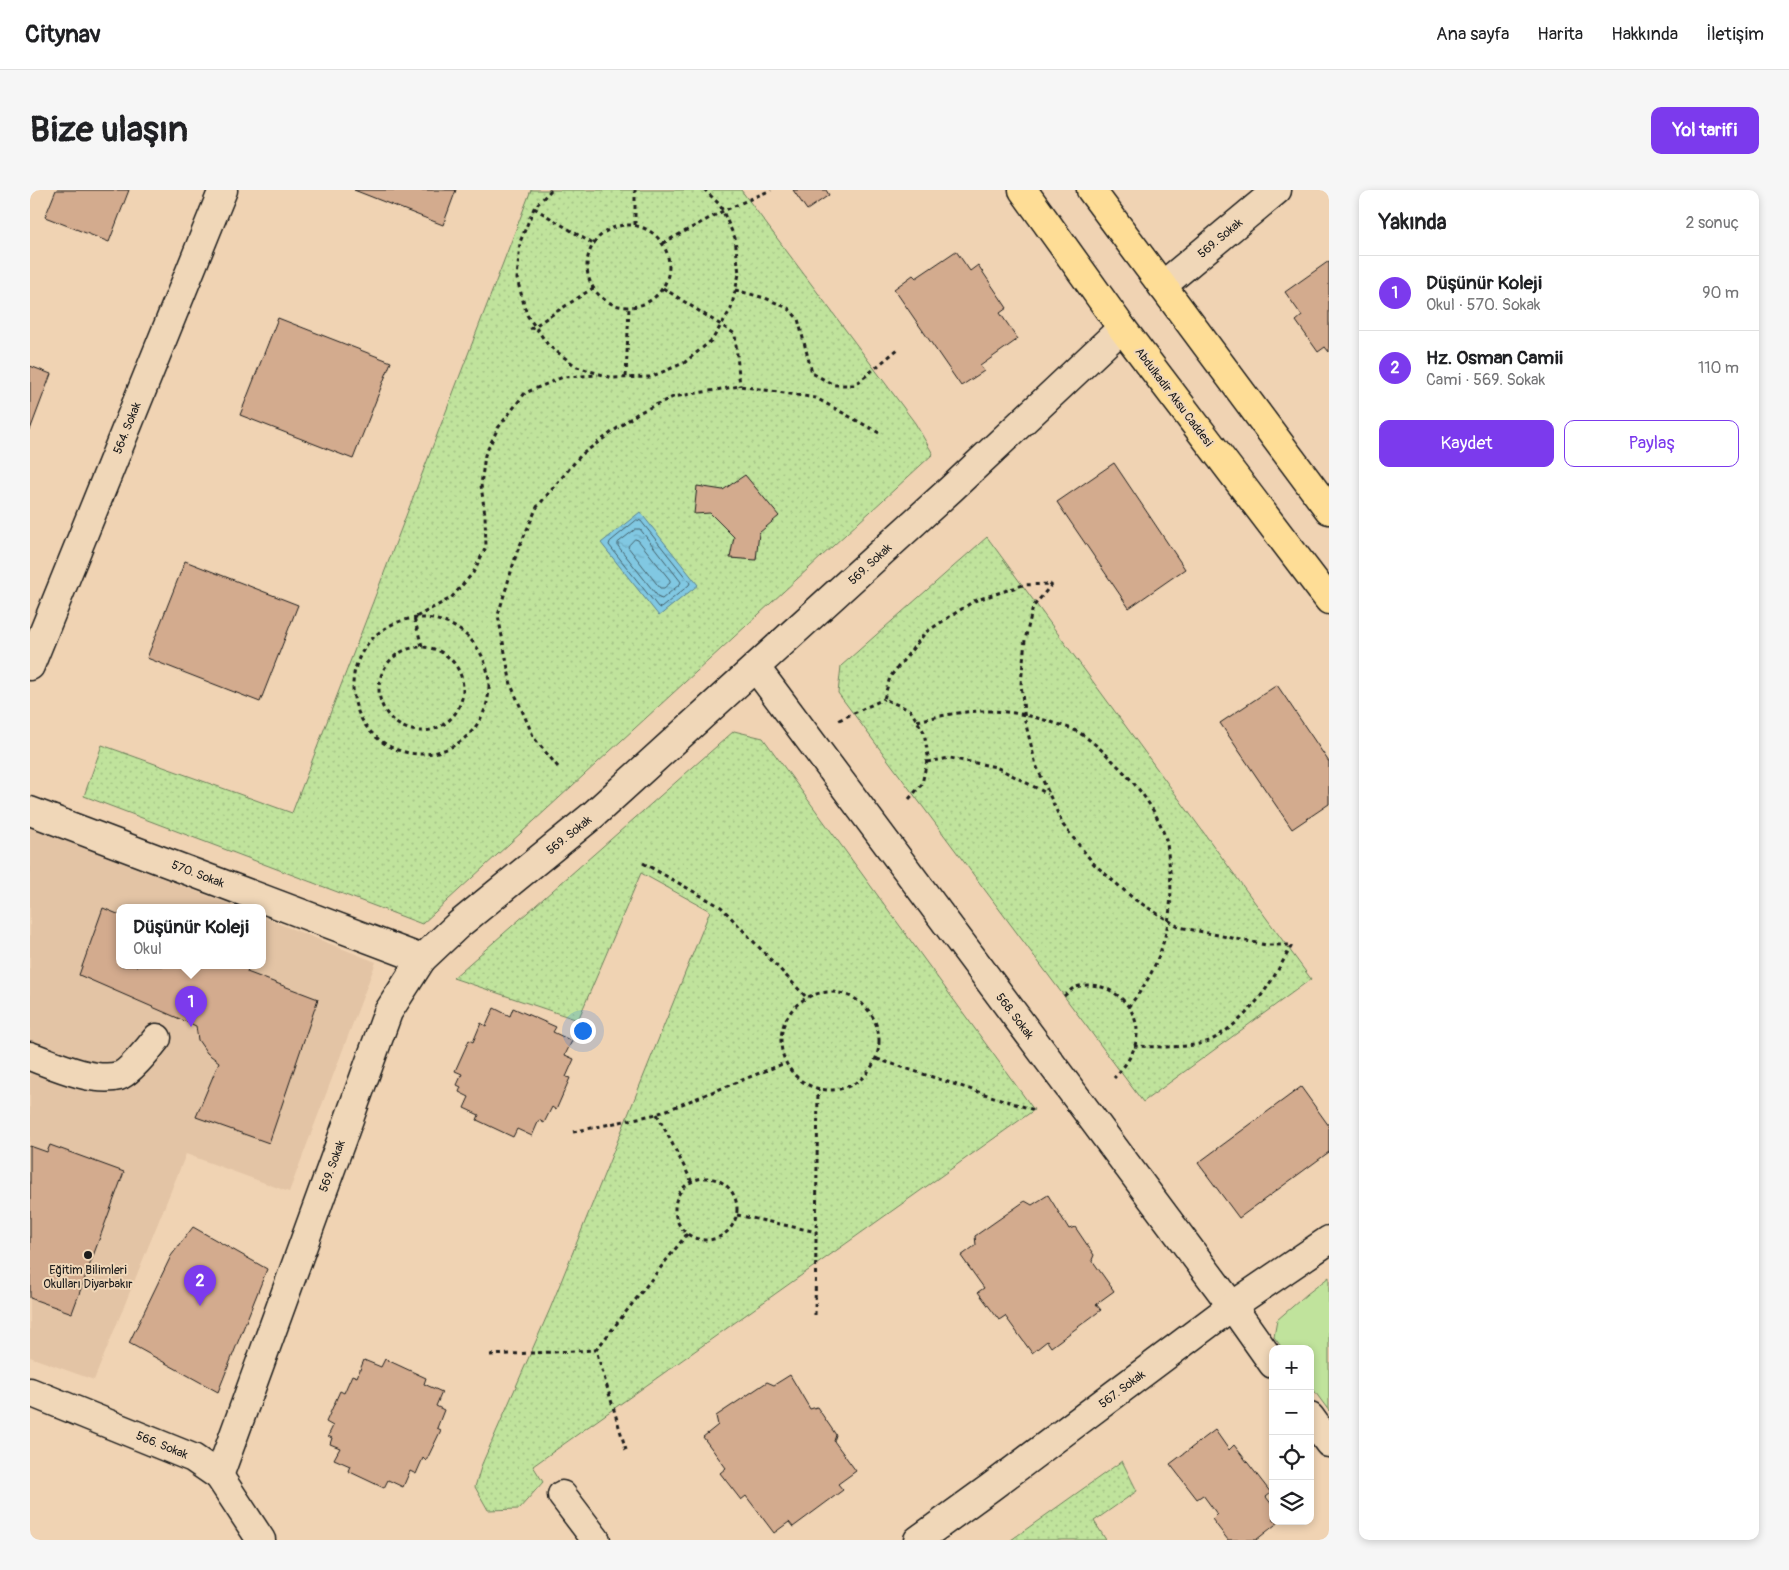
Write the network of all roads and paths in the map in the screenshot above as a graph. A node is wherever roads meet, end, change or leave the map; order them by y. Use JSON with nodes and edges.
{"nodes":[{"id":1,"x":224,"y":190,"type":"edge"},
{"id":2,"x":551,"y":190,"type":"edge"},
{"id":3,"x":635,"y":190,"type":"edge"},
{"id":4,"x":706,"y":190,"type":"edge"},
{"id":5,"x":771,"y":190,"type":"edge"},
{"id":6,"x":1023,"y":190,"type":"edge"},
{"id":7,"x":1091,"y":190,"type":"edge"},
{"id":8,"x":1277,"y":190,"type":"edge"},
{"id":9,"x":534,"y":208,"type":"junction"},
{"id":10,"x":723,"y":212,"type":"junction"},
{"id":11,"x":635,"y":225,"type":"junction"},
{"id":12,"x":663,"y":243,"type":"junction"},
{"id":13,"x":593,"y":244,"type":"junction"},
{"id":14,"x":1162,"y":286,"type":"junction"},
{"id":15,"x":593,"y":288,"type":"junction"},
{"id":16,"x":663,"y":288,"type":"junction"},
{"id":17,"x":735,"y":290,"type":"junction"},
{"id":18,"x":629,"y":307,"type":"junction"},
{"id":19,"x":721,"y":325,"type":"junction"},
{"id":20,"x":535,"y":326,"type":"junction"},
{"id":21,"x":1122,"y":328,"type":"junction"},
{"id":22,"x":530,"y":329,"type":"dead end"},
{"id":23,"x":898,"y":349,"type":"dead end"},
{"id":24,"x":602,"y":375,"type":"junction"},
{"id":25,"x":626,"y":378,"type":"junction"},
{"id":26,"x":740,"y":386,"type":"junction"},
{"id":27,"x":881,"y":434,"type":"dead end"},
{"id":28,"x":1329,"y":510,"type":"edge"},
{"id":29,"x":1329,"y":600,"type":"edge"},
{"id":30,"x":414,"y":618,"type":"junction"},
{"id":31,"x":422,"y":646,"type":"junction"},
{"id":32,"x":30,"y":666,"type":"edge"},
{"id":33,"x":756,"y":668,"type":"junction"},
{"id":34,"x":884,"y":699,"type":"junction"},
{"id":35,"x":1024,"y":714,"type":"junction"},
{"id":36,"x":839,"y":720,"type":"dead end"},
{"id":37,"x":917,"y":721,"type":"junction"},
{"id":38,"x":927,"y":762,"type":"junction"},
{"id":39,"x":558,"y":767,"type":"dead end"},
{"id":40,"x":1049,"y":795,"type":"junction"},
{"id":41,"x":910,"y":799,"type":"dead end"},
{"id":42,"x":30,"y":811,"type":"edge"},
{"id":43,"x":643,"y":863,"type":"dead end"},
{"id":44,"x":1169,"y":920,"type":"junction"},
{"id":45,"x":422,"y":959,"type":"junction"},
{"id":46,"x":1064,"y":996,"type":"dead end"},
{"id":47,"x":807,"y":998,"type":"junction"},
{"id":48,"x":1128,"y":1007,"type":"junction"},
{"id":49,"x":157,"y":1038,"type":"dead end"},
{"id":50,"x":1134,"y":1046,"type":"junction"},
{"id":51,"x":30,"y":1056,"type":"edge"},
{"id":52,"x":877,"y":1058,"type":"junction"},
{"id":53,"x":785,"y":1063,"type":"junction"},
{"id":54,"x":1114,"y":1078,"type":"dead end"},
{"id":55,"x":818,"y":1089,"type":"junction"},
{"id":56,"x":1034,"y":1110,"type":"dead end"},
{"id":57,"x":656,"y":1114,"type":"junction"},
{"id":58,"x":573,"y":1132,"type":"dead end"},
{"id":59,"x":692,"y":1182,"type":"junction"},
{"id":60,"x":737,"y":1215,"type":"junction"},
{"id":61,"x":817,"y":1232,"type":"junction"},
{"id":62,"x":687,"y":1234,"type":"junction"},
{"id":63,"x":1329,"y":1240,"type":"edge"},
{"id":64,"x":1232,"y":1306,"type":"junction"},
{"id":65,"x":815,"y":1315,"type":"dead end"},
{"id":66,"x":596,"y":1350,"type":"junction"},
{"id":67,"x":490,"y":1355,"type":"dead end"},
{"id":68,"x":1269,"y":1358,"type":"edge"},
{"id":69,"x":30,"y":1392,"type":"edge"},
{"id":70,"x":1314,"y":1422,"type":"edge"},
{"id":71,"x":1329,"y":1443,"type":"edge"},
{"id":72,"x":626,"y":1450,"type":"dead end"},
{"id":73,"x":219,"y":1476,"type":"junction"},
{"id":74,"x":562,"y":1495,"type":"dead end"},
{"id":75,"x":261,"y":1540,"type":"edge"},
{"id":76,"x":596,"y":1540,"type":"edge"},
{"id":77,"x":918,"y":1540,"type":"edge"}],
"edges":[{"from":1,"to":32,"type":"street","name":"564. Sokak"},
{"from":2,"to":9,"type":"path"},
{"from":3,"to":11,"type":"path"},
{"from":4,"to":10,"type":"path"},
{"from":5,"to":10,"type":"path"},
{"from":6,"to":21,"type":"main road","name":"Abdulkadir Aksu Caddesi"},
{"from":7,"to":14,"type":"main road"},
{"from":8,"to":14,"type":"street","name":"569. Sokak"},
{"from":9,"to":13,"type":"path"},
{"from":9,"to":20,"type":"path"},
{"from":10,"to":12,"type":"path"},
{"from":10,"to":17,"type":"path"},
{"from":11,"to":12,"type":"path"},
{"from":11,"to":13,"type":"path"},
{"from":12,"to":16,"type":"path"},
{"from":13,"to":15,"type":"path"},
{"from":14,"to":28,"type":"main road"},
{"from":15,"to":18,"type":"path"},
{"from":15,"to":20,"type":"path"},
{"from":16,"to":18,"type":"path"},
{"from":16,"to":19,"type":"path"},
{"from":17,"to":19,"type":"path"},
{"from":17,"to":23,"type":"path"},
{"from":18,"to":25,"type":"path"},
{"from":19,"to":25,"type":"path"},
{"from":19,"to":26,"type":"path"},
{"from":20,"to":22,"type":"path"},
{"from":20,"to":24,"type":"path"},
{"from":21,"to":29,"type":"main road","name":"Abdulkadir Aksu Caddesi"},
{"from":21,"to":33,"type":"street","name":"569. Sokak"},
{"from":24,"to":25,"type":"path"},
{"from":24,"to":30,"type":"path"},
{"from":26,"to":27,"type":"path"},
{"from":26,"to":39,"type":"path"},
{"from":30,"to":30,"type":"path"},
{"from":30,"to":31,"type":"path"},
{"from":31,"to":31,"type":"path"},
{"from":33,"to":45,"type":"street","name":"569. Sokak"},
{"from":33,"to":64,"type":"street","name":"568. Sokak"},
{"from":34,"to":35,"type":"path"},
{"from":34,"to":36,"type":"path"},
{"from":34,"to":37,"type":"path"},
{"from":35,"to":37,"type":"path"},
{"from":35,"to":40,"type":"path"},
{"from":35,"to":44,"type":"path"},
{"from":37,"to":38,"type":"path"},
{"from":38,"to":40,"type":"path"},
{"from":38,"to":41,"type":"path"},
{"from":40,"to":44,"type":"path"},
{"from":42,"to":45,"type":"street","name":"570. Sokak"},
{"from":43,"to":47,"type":"path"},
{"from":44,"to":48,"type":"path"},
{"from":44,"to":50,"type":"path"},
{"from":45,"to":73,"type":"street","name":"569. Sokak"},
{"from":46,"to":48,"type":"path"},
{"from":47,"to":52,"type":"path"},
{"from":47,"to":53,"type":"path"},
{"from":48,"to":50,"type":"path"},
{"from":49,"to":51,"type":"street"},
{"from":50,"to":54,"type":"path"},
{"from":52,"to":55,"type":"path"},
{"from":52,"to":56,"type":"path"},
{"from":53,"to":55,"type":"path"},
{"from":53,"to":57,"type":"path"},
{"from":55,"to":61,"type":"path"},
{"from":57,"to":58,"type":"path"},
{"from":57,"to":59,"type":"path"},
{"from":59,"to":60,"type":"path"},
{"from":59,"to":62,"type":"path"},
{"from":60,"to":61,"type":"path"},
{"from":60,"to":62,"type":"path"},
{"from":61,"to":65,"type":"path"},
{"from":62,"to":66,"type":"path"},
{"from":63,"to":64,"type":"street","name":"567. Sokak"},
{"from":64,"to":68,"type":"street","name":"568. Sokak"},
{"from":64,"to":77,"type":"street","name":"567. Sokak"},
{"from":66,"to":67,"type":"path"},
{"from":66,"to":72,"type":"path"},
{"from":69,"to":73,"type":"street","name":"566. Sokak"},
{"from":70,"to":71,"type":"street"},
{"from":73,"to":75,"type":"street","name":"566. Sokak"},
{"from":74,"to":76,"type":"street"}]}
